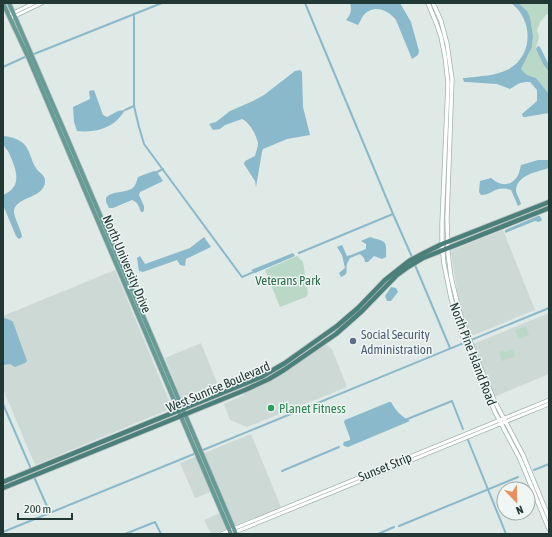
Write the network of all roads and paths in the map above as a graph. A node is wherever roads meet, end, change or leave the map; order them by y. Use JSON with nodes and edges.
{"nodes":[{"id":1,"x":3,"y":3,"type":"edge"},
{"id":2,"x":9,"y":3,"type":"edge"},
{"id":3,"x":34,"y":3,"type":"edge"},
{"id":4,"x":42,"y":3,"type":"edge"},
{"id":5,"x":428,"y":3,"type":"edge"},
{"id":6,"x":433,"y":3,"type":"edge"},
{"id":7,"x":12,"y":16,"type":"junction"},
{"id":8,"x":55,"y":116,"type":"junction"},
{"id":9,"x":74,"y":160,"type":"junction"},
{"id":10,"x":549,"y":202,"type":"edge"},
{"id":11,"x":549,"y":208,"type":"edge"},
{"id":12,"x":447,"y":242,"type":"junction"},
{"id":13,"x":442,"y":244,"type":"junction"},
{"id":14,"x":445,"y":250,"type":"junction"},
{"id":15,"x":419,"y":258,"type":"junction"},
{"id":16,"x":134,"y":306,"type":"junction"},
{"id":17,"x":142,"y":313,"type":"junction"},
{"id":18,"x":469,"y":346,"type":"junction"},
{"id":19,"x":158,"y":358,"type":"junction"},
{"id":20,"x":549,"y":400,"type":"edge"},
{"id":21,"x":549,"y":404,"type":"edge"},
{"id":22,"x":182,"y":412,"type":"junction"},
{"id":23,"x":504,"y":420,"type":"junction"},
{"id":24,"x":500,"y":422,"type":"junction"},
{"id":25,"x":3,"y":482,"type":"edge"},
{"id":26,"x":3,"y":488,"type":"edge"},
{"id":27,"x":549,"y":518,"type":"edge"},
{"id":28,"x":549,"y":529,"type":"edge"},
{"id":29,"x":232,"y":532,"type":"edge"},
{"id":30,"x":221,"y":534,"type":"edge"}],
"edges":[{"from":1,"to":7,"type":"main road","name":"North University Drive"},
{"from":2,"to":7,"type":"main road","name":"North University Drive"},
{"from":3,"to":7,"type":"street"},
{"from":4,"to":7,"type":"street"},
{"from":5,"to":13,"type":"main road","name":"North Pine Island Road"},
{"from":6,"to":12,"type":"main road","name":"North Pine Island Road"},
{"from":7,"to":8,"type":"main road","name":"North University Drive"},
{"from":7,"to":8,"type":"main road","name":"North University Drive"},
{"from":8,"to":9,"type":"main road","name":"North University Drive"},
{"from":8,"to":9,"type":"main road","name":"North University Drive"},
{"from":9,"to":16,"type":"main road","name":"North University Drive"},
{"from":9,"to":17,"type":"main road","name":"North University Drive"},
{"from":10,"to":12,"type":"highway","name":"West Sunrise Boulevard"},
{"from":11,"to":14,"type":"highway","name":"West Sunrise Boulevard"},
{"from":12,"to":13,"type":"highway","name":"West Sunrise Boulevard"},
{"from":12,"to":14,"type":"main road","name":"North Pine Island Road"},
{"from":13,"to":14,"type":"main road","name":"North Pine Island Road"},
{"from":13,"to":15,"type":"highway","name":"West Sunrise Boulevard"},
{"from":14,"to":15,"type":"highway","name":"West Sunrise Boulevard"},
{"from":14,"to":18,"type":"main road","name":"North Pine Island Road"},
{"from":15,"to":22,"type":"highway","name":"West Sunrise Boulevard"},
{"from":16,"to":17,"type":"main road"},
{"from":16,"to":19,"type":"main road","name":"North University Drive"},
{"from":17,"to":19,"type":"main road","name":"North University Drive"},
{"from":18,"to":23,"type":"main road","name":"North Pine Island Road"},
{"from":18,"to":24,"type":"main road","name":"North Pine Island Road"},
{"from":19,"to":22,"type":"main road","name":"North University Drive"},
{"from":19,"to":22,"type":"main road","name":"North University Drive"},
{"from":20,"to":23,"type":"street","name":"Sunset Strip"},
{"from":21,"to":23,"type":"street","name":"Sunset Strip"},
{"from":22,"to":25,"type":"highway","name":"West Sunrise Boulevard"},
{"from":22,"to":26,"type":"highway","name":"West Sunrise Boulevard"},
{"from":22,"to":29,"type":"main road","name":"North University Drive"},
{"from":23,"to":24,"type":"street","name":"Sunset Strip"},
{"from":23,"to":27,"type":"main road","name":"North Pine Island Road"},
{"from":24,"to":28,"type":"main road","name":"North Pine Island Road"},
{"from":24,"to":29,"type":"street","name":"Sunset Strip"},
{"from":29,"to":30,"type":"street","name":"Sunset Strip"}]}
